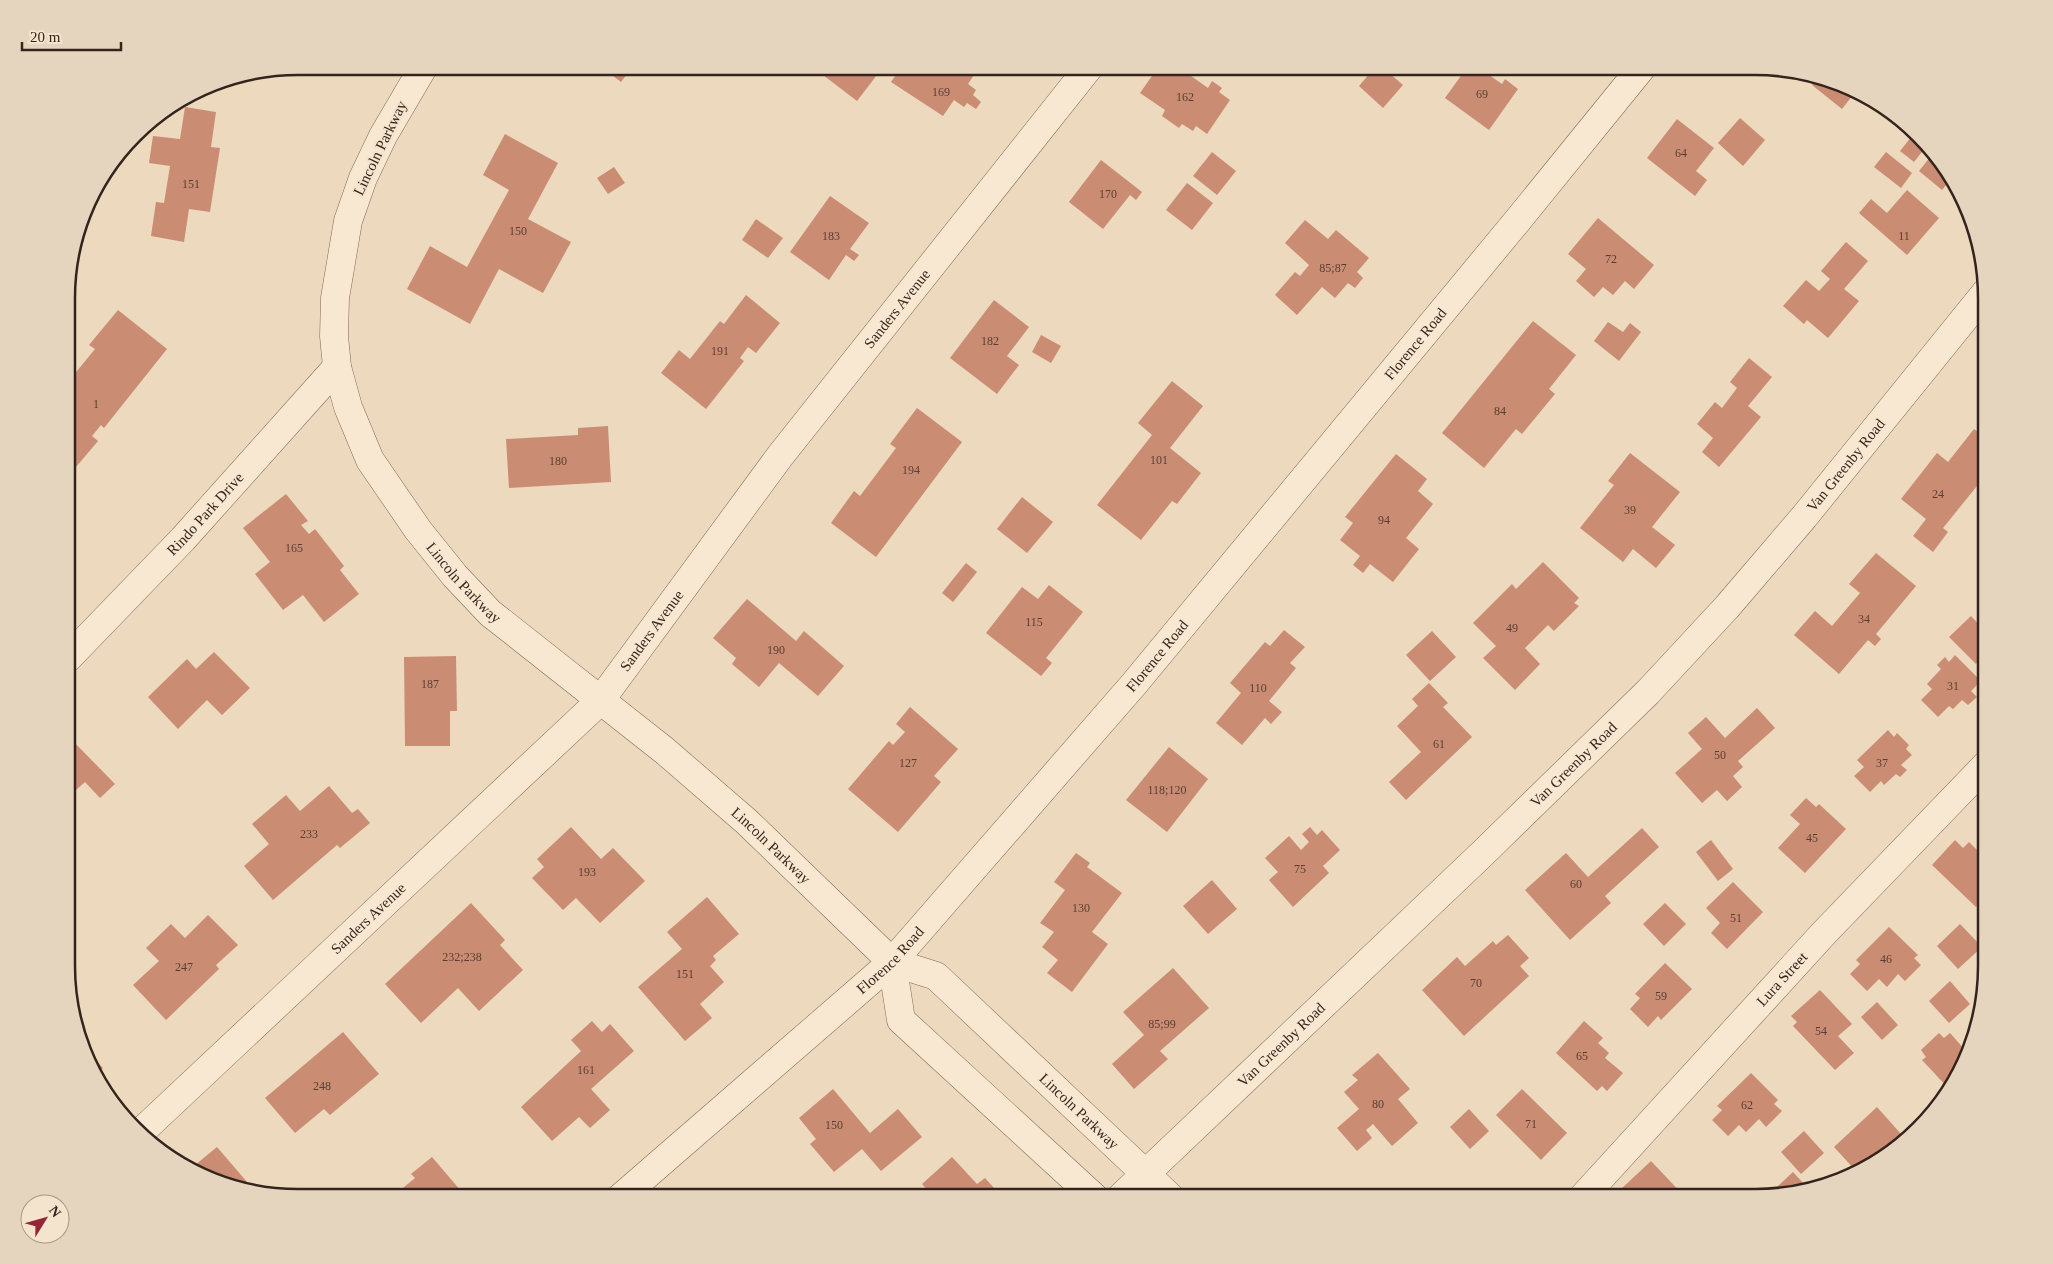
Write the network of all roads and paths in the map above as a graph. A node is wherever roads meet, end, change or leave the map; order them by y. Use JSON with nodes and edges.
{"nodes":[{"id":1,"x":419,"y":75,"type":"edge"},
{"id":2,"x":1083,"y":75,"type":"edge"},
{"id":3,"x":1636,"y":75,"type":"edge"},
{"id":4,"x":1978,"y":302,"type":"edge"},
{"id":5,"x":337,"y":367,"type":"junction"},
{"id":6,"x":75,"y":651,"type":"edge"},
{"id":7,"x":600,"y":701,"type":"junction"},
{"id":8,"x":1978,"y":773,"type":"edge"},
{"id":9,"x":892,"y":962,"type":"junction"},
{"id":10,"x":145,"y":1128,"type":"edge"},
{"id":11,"x":1146,"y":1174,"type":"junction"},
{"id":12,"x":630,"y":1189,"type":"edge"},
{"id":13,"x":1084,"y":1189,"type":"edge"},
{"id":14,"x":1130,"y":1189,"type":"edge"},
{"id":15,"x":1161,"y":1189,"type":"edge"},
{"id":16,"x":1590,"y":1189,"type":"edge"}],
"edges":[{"from":1,"to":5,"type":"street","name":"Lincoln Parkway"},
{"from":2,"to":7,"type":"street","name":"Sanders Avenue"},
{"from":3,"to":9,"type":"street","name":"Florence Road"},
{"from":4,"to":11,"type":"street","name":"Van Greenby Road"},
{"from":5,"to":6,"type":"street","name":"Rindo Park Drive"},
{"from":5,"to":7,"type":"street","name":"Lincoln Parkway"},
{"from":7,"to":9,"type":"street","name":"Lincoln Parkway"},
{"from":7,"to":10,"type":"street","name":"Sanders Avenue"},
{"from":8,"to":16,"type":"street","name":"Lura Street"},
{"from":9,"to":11,"type":"street","name":"Lincoln Parkway"},
{"from":9,"to":12,"type":"street","name":"Florence Road"},
{"from":9,"to":13,"type":"street"},
{"from":11,"to":14,"type":"street","name":"Van Greenby Road"},
{"from":11,"to":15,"type":"street","name":"Lincoln Parkway"}]}
